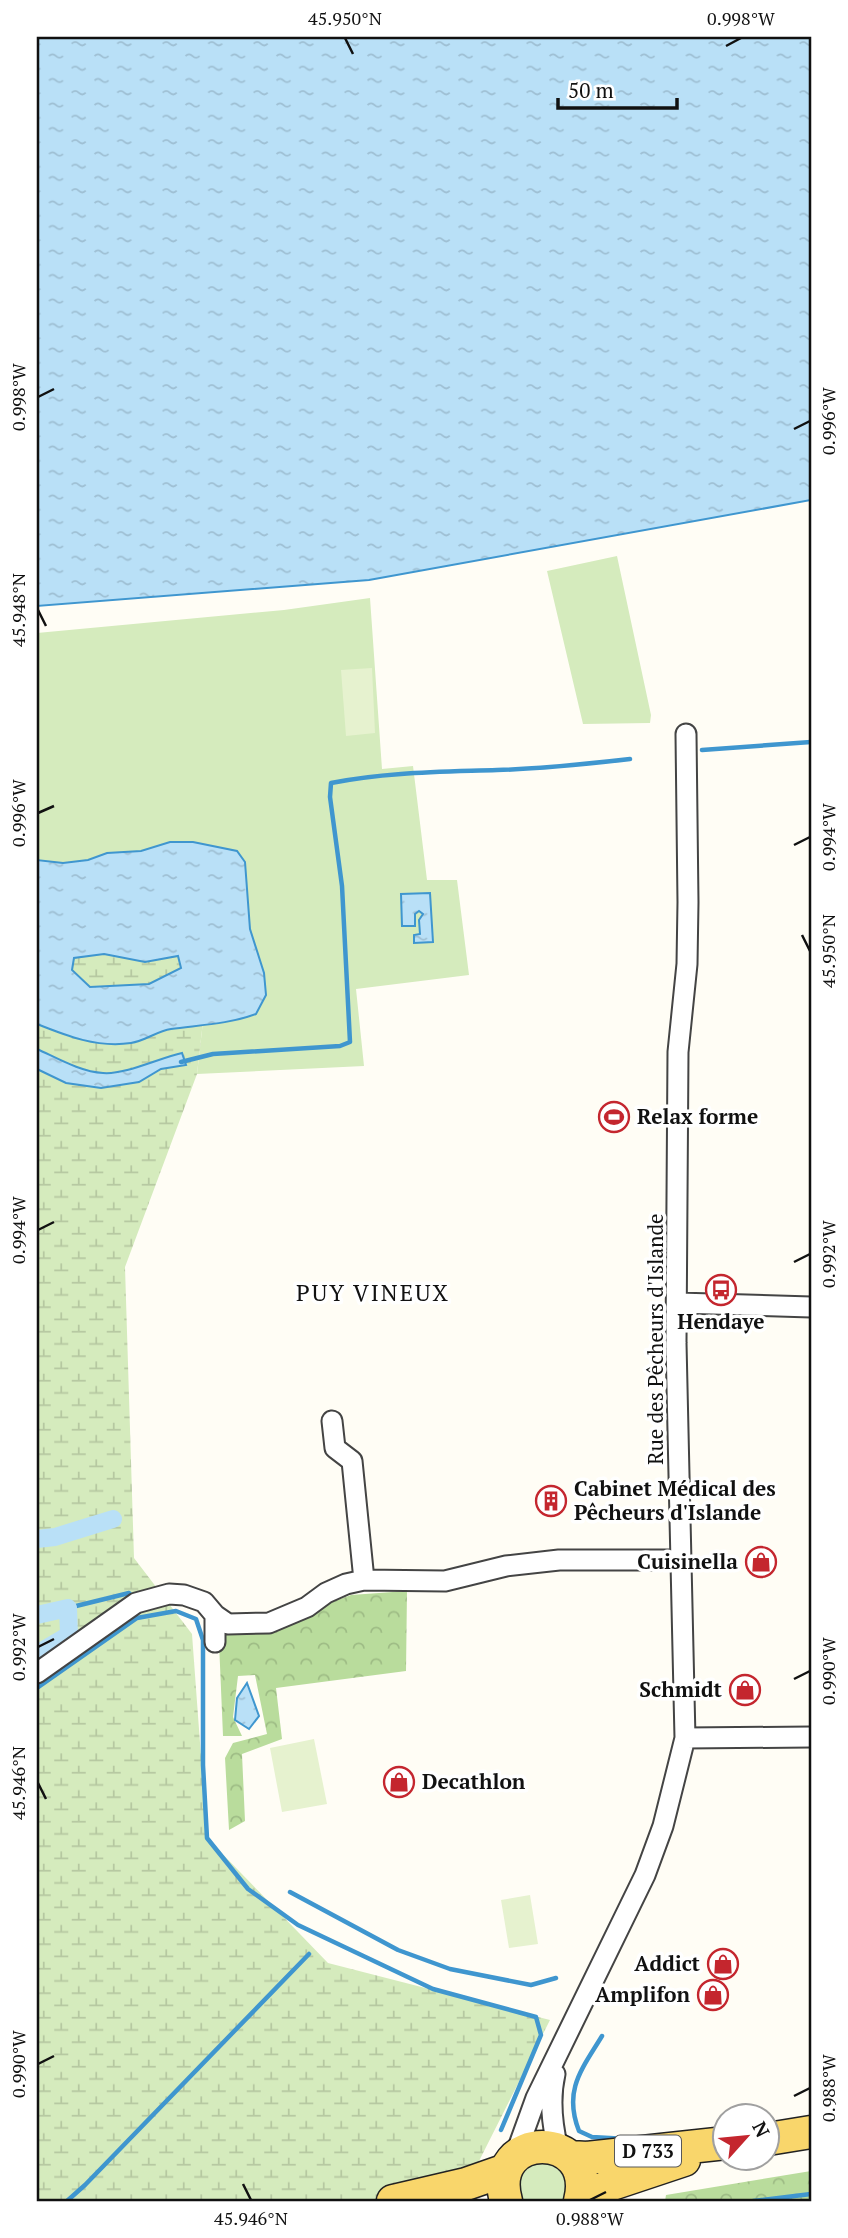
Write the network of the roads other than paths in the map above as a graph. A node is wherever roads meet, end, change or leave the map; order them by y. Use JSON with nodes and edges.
{"nodes":[{"id":1,"x":686,"y":734,"type":"dead end"},
{"id":2,"x":678,"y":1303,"type":"junction"},
{"id":3,"x":811,"y":1307,"type":"edge"},
{"id":4,"x":332,"y":1421,"type":"dead end"},
{"id":5,"x":681,"y":1560,"type":"junction"},
{"id":6,"x":364,"y":1580,"type":"junction"},
{"id":7,"x":215,"y":1615,"type":"junction"},
{"id":8,"x":215,"y":1642,"type":"dead end"},
{"id":9,"x":37,"y":1673,"type":"edge"},
{"id":10,"x":811,"y":1737,"type":"edge"},
{"id":11,"x":685,"y":1738,"type":"junction"},
{"id":12,"x":561,"y":2045,"type":"junction"},
{"id":13,"x":811,"y":2132,"type":"edge"},
{"id":14,"x":782,"y":2137,"type":"edge"},
{"id":15,"x":712,"y":2145,"type":"edge"},
{"id":16,"x":564,"y":2153,"type":"junction"},
{"id":17,"x":712,"y":2153,"type":"edge"},
{"id":18,"x":511,"y":2164,"type":"junction"},
{"id":19,"x":393,"y":2201,"type":"edge"},
{"id":20,"x":445,"y":2201,"type":"edge"},
{"id":21,"x":487,"y":2201,"type":"edge"},
{"id":22,"x":506,"y":2201,"type":"edge"},
{"id":23,"x":581,"y":2201,"type":"edge"}],
"edges":[{"from":1,"to":2,"type":"street","name":"Rue des Pêcheurs d'Islande"},
{"from":2,"to":3,"type":"street"},
{"from":2,"to":5,"type":"street","name":"Rue des Pêcheurs d'Islande"},
{"from":4,"to":6,"type":"street"},
{"from":5,"to":6,"type":"street"},
{"from":5,"to":11,"type":"street","name":"Rue des Pêcheurs d'Islande"},
{"from":6,"to":7,"type":"street"},
{"from":7,"to":8,"type":"street"},
{"from":7,"to":9,"type":"street"},
{"from":10,"to":11,"type":"street"},
{"from":11,"to":12,"type":"street","name":"Rue des Pêcheurs d'Islande"},
{"from":12,"to":16,"type":"street","name":"Rue des Pêcheurs d'Islande"},
{"from":12,"to":18,"type":"street","name":"Rue des Pêcheurs d'Islande"},
{"from":13,"to":14,"type":"main road"},
{"from":15,"to":16,"type":"main road","number":"D 733"},
{"from":16,"to":18,"type":"main road"},
{"from":16,"to":23,"type":"main road"},
{"from":17,"to":23,"type":"main road","number":"D 733"},
{"from":18,"to":19,"type":"main road"},
{"from":18,"to":22,"type":"main road"},
{"from":20,"to":21,"type":"main road"}]}
